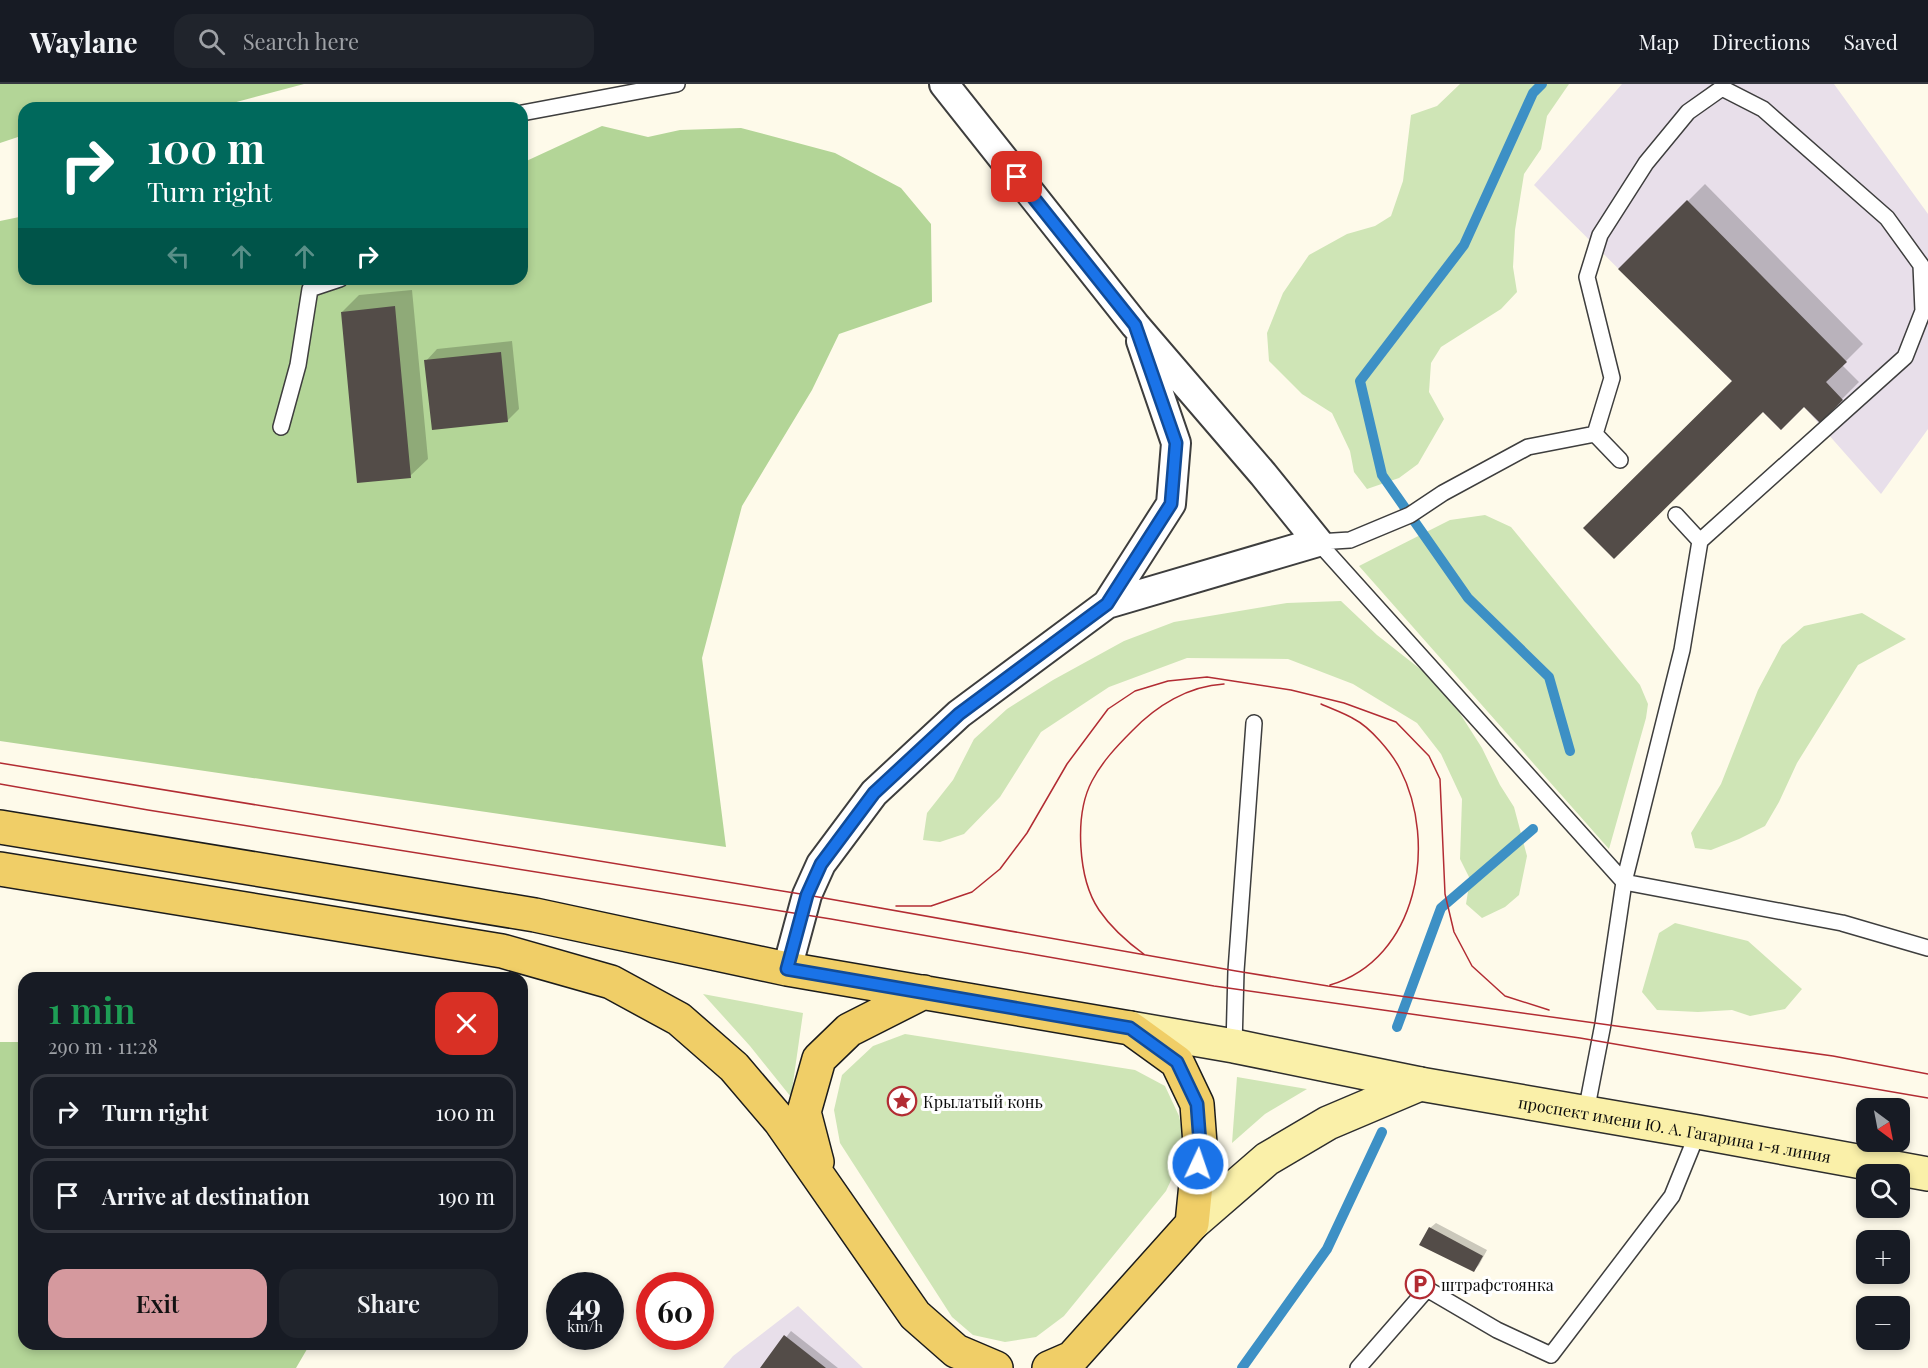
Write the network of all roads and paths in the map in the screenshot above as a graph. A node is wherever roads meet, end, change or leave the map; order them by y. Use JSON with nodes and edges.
{"nodes":[{"id":1,"x":677,"y":84,"type":"edge"},
{"id":2,"x":944,"y":84,"type":"edge"},
{"id":3,"x":528,"y":112,"type":"edge"},
{"id":4,"x":322,"y":285,"type":"edge"},
{"id":5,"x":1135,"y":325,"type":"junction"},
{"id":6,"x":281,"y":427,"type":"dead end"},
{"id":7,"x":1595,"y":434,"type":"junction"},
{"id":8,"x":1620,"y":459,"type":"dead end"},
{"id":9,"x":1676,"y":515,"type":"dead end"},
{"id":10,"x":1700,"y":541,"type":"junction"},
{"id":11,"x":1318,"y":542,"type":"junction"},
{"id":12,"x":1107,"y":604,"type":"junction"},
{"id":13,"x":1254,"y":723,"type":"dead end"},
{"id":14,"x":0,"y":827,"type":"edge"},
{"id":15,"x":0,"y":869,"type":"edge"},
{"id":16,"x":1624,"y":882,"type":"junction"},
{"id":17,"x":1928,"y":948,"type":"edge"},
{"id":18,"x":787,"y":969,"type":"junction"},
{"id":19,"x":924,"y":992,"type":"junction"},
{"id":20,"x":1130,"y":1028,"type":"junction"},
{"id":21,"x":1234,"y":1046,"type":"junction"},
{"id":22,"x":1420,"y":1084,"type":"junction"},
{"id":23,"x":1586,"y":1112,"type":"junction"},
{"id":24,"x":1698,"y":1132,"type":"junction"},
{"id":25,"x":1928,"y":1174,"type":"edge"},
{"id":26,"x":821,"y":1178,"type":"junction"},
{"id":27,"x":1192,"y":1224,"type":"junction"},
{"id":28,"x":915,"y":1315,"type":"junction"},
{"id":29,"x":1551,"y":1355,"type":"junction"},
{"id":30,"x":1063,"y":1365,"type":"edge"},
{"id":31,"x":945,"y":1368,"type":"edge"},
{"id":32,"x":996,"y":1368,"type":"edge"},
{"id":33,"x":1358,"y":1368,"type":"edge"},
{"id":34,"x":1541,"y":1368,"type":"edge"}],
"edges":[{"from":1,"to":3,"type":"lane"},
{"from":2,"to":5,"type":"street"},
{"from":4,"to":6,"type":"lane"},
{"from":5,"to":11,"type":"street"},
{"from":5,"to":12,"type":"street"},
{"from":7,"to":8,"type":"lane"},
{"from":7,"to":10,"type":"lane"},
{"from":7,"to":11,"type":"lane"},
{"from":9,"to":10,"type":"lane"},
{"from":10,"to":16,"type":"lane"},
{"from":11,"to":12,"type":"street"},
{"from":11,"to":16,"type":"lane"},
{"from":12,"to":18,"type":"street"},
{"from":13,"to":21,"type":"lane"},
{"from":14,"to":18,"type":"main road"},
{"from":15,"to":26,"type":"main road"},
{"from":16,"to":17,"type":"lane"},
{"from":16,"to":23,"type":"lane"},
{"from":18,"to":19,"type":"main road"},
{"from":19,"to":20,"type":"main road"},
{"from":19,"to":26,"type":"main road"},
{"from":20,"to":21,"type":"main road","name":"проспект имени Ю. А. Гагарина 1-я линия"},
{"from":20,"to":27,"type":"main road"},
{"from":21,"to":22,"type":"main road","name":"проспект имени Ю. А. Гагарина 1-я линия"},
{"from":22,"to":23,"type":"main road","name":"проспект имени Ю. А. Гагарина 1-я линия"},
{"from":22,"to":27,"type":"main road"},
{"from":23,"to":24,"type":"main road","name":"проспект имени Ю. А. Гагарина 1-я линия"},
{"from":24,"to":25,"type":"main road","name":"проспект имени Ю. А. Гагарина 1-я линия"},
{"from":24,"to":29,"type":"lane"},
{"from":26,"to":28,"type":"main road"},
{"from":27,"to":30,"type":"main road"},
{"from":28,"to":31,"type":"main road"},
{"from":28,"to":32,"type":"main road"},
{"from":29,"to":33,"type":"lane"},
{"from":29,"to":34,"type":"lane"}]}
